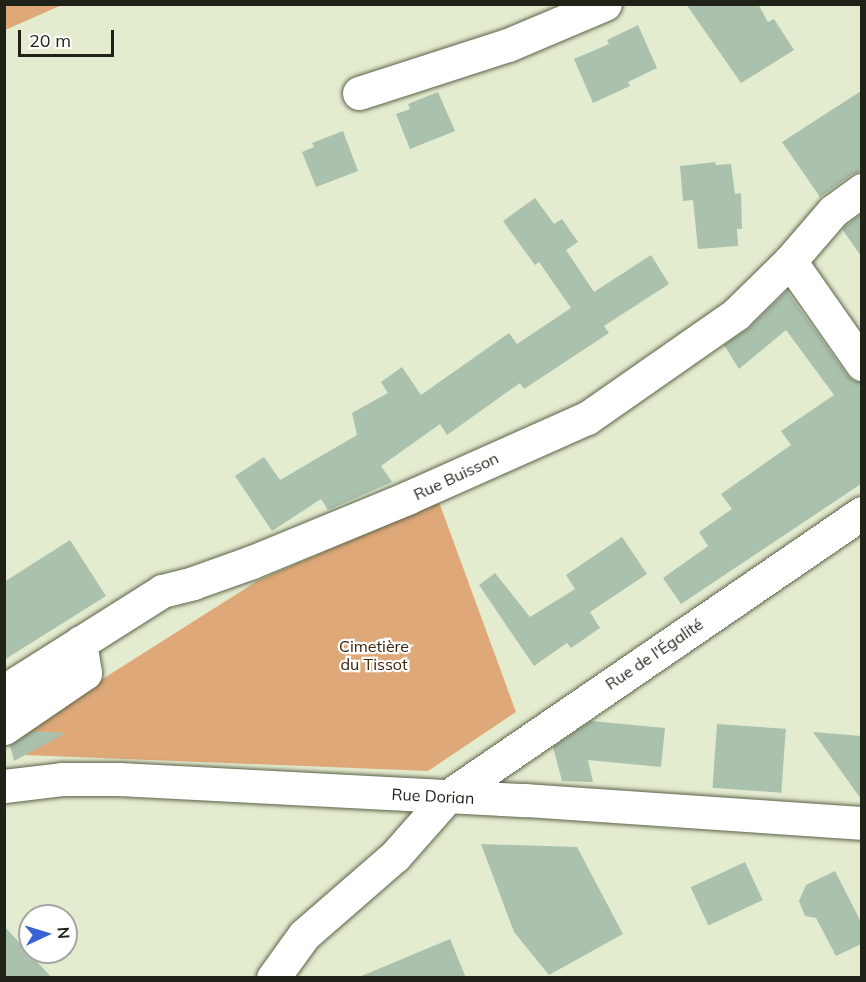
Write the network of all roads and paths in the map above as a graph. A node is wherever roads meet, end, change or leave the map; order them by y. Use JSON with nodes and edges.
{"nodes":[{"id":1,"x":605,"y":4,"type":"edge"},
{"id":2,"x":359,"y":93,"type":"dead end"},
{"id":3,"x":861,"y":190,"type":"edge"},
{"id":4,"x":790,"y":261,"type":"junction"},
{"id":5,"x":861,"y":364,"type":"edge"},
{"id":6,"x":861,"y":513,"type":"edge"},
{"id":7,"x":80,"y":642,"type":"junction"},
{"id":8,"x":4,"y":691,"type":"edge"},
{"id":9,"x":4,"y":728,"type":"edge"},
{"id":10,"x":4,"y":786,"type":"edge"},
{"id":11,"x":447,"y":797,"type":"junction"},
{"id":12,"x":861,"y":823,"type":"edge"},
{"id":13,"x":273,"y":978,"type":"edge"}],
"edges":[{"from":1,"to":2,"type":"street"},
{"from":3,"to":4,"type":"street","name":"Rue Buisson"},
{"from":4,"to":5,"type":"street"},
{"from":4,"to":7,"type":"street","name":"Rue Buisson"},
{"from":6,"to":11,"type":"street","name":"Rue de l'Égalité"},
{"from":7,"to":8,"type":"street","name":"Rue Buisson"},
{"from":7,"to":9,"type":"street"},
{"from":10,"to":11,"type":"street","name":"Rue Dorian"},
{"from":11,"to":12,"type":"street","name":"Rue Dorian"},
{"from":11,"to":13,"type":"street","name":"Rue de l'Égalité"}]}
